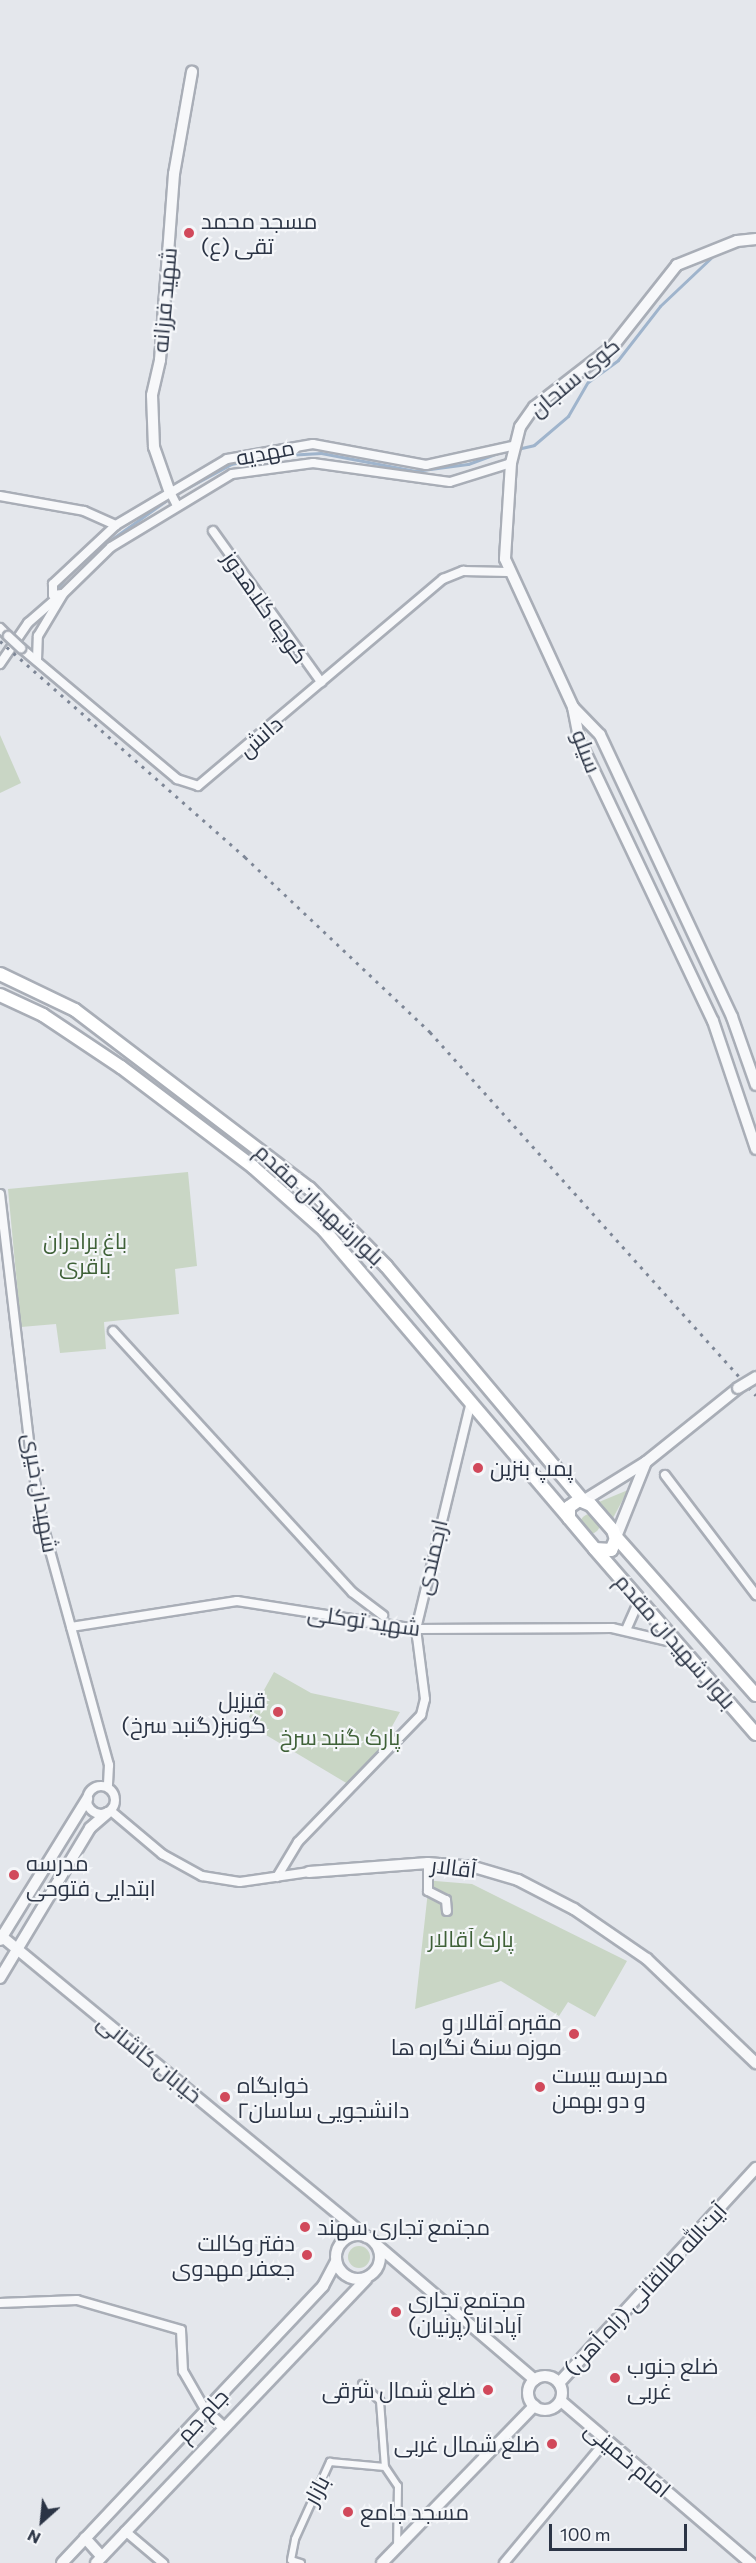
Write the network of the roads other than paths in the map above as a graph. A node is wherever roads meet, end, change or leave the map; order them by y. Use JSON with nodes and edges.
{"nodes":[{"id":1,"x":192,"y":72,"type":"dead end"},
{"id":2,"x":756,"y":239,"type":"edge"},
{"id":3,"x":515,"y":448,"type":"junction"},
{"id":4,"x":511,"y":464,"type":"junction"},
{"id":5,"x":169,"y":490,"type":"junction"},
{"id":6,"x":0,"y":496,"type":"edge"},
{"id":7,"x":177,"y":506,"type":"junction"},
{"id":8,"x":116,"y":525,"type":"junction"},
{"id":9,"x":213,"y":531,"type":"dead end"},
{"id":10,"x":508,"y":572,"type":"junction"},
{"id":11,"x":60,"y":595,"type":"junction"},
{"id":12,"x":0,"y":628,"type":"edge"},
{"id":13,"x":37,"y":660,"type":"junction"},
{"id":14,"x":0,"y":664,"type":"edge"},
{"id":15,"x":321,"y":682,"type":"junction"},
{"id":16,"x":573,"y":707,"type":"junction"},
{"id":17,"x":0,"y":974,"type":"edge"},
{"id":18,"x":0,"y":995,"type":"edge"},
{"id":19,"x":749,"y":1063,"type":"junction"},
{"id":20,"x":730,"y":1065,"type":"junction"},
{"id":21,"x":756,"y":1085,"type":"edge"},
{"id":22,"x":756,"y":1149,"type":"edge"},
{"id":23,"x":0,"y":1194,"type":"edge"},
{"id":24,"x":113,"y":1331,"type":"dead end"},
{"id":25,"x":756,"y":1377,"type":"edge"},
{"id":26,"x":471,"y":1402,"type":"junction"},
{"id":27,"x":646,"y":1462,"type":"junction"},
{"id":28,"x":665,"y":1475,"type":"dead end"},
{"id":29,"x":583,"y":1501,"type":"junction"},
{"id":30,"x":569,"y":1518,"type":"junction"},
{"id":31,"x":616,"y":1538,"type":"junction"},
{"id":32,"x":595,"y":1549,"type":"junction"},
{"id":33,"x":756,"y":1595,"type":"edge"},
{"id":34,"x":640,"y":1599,"type":"junction"},
{"id":35,"x":383,"y":1615,"type":"dead end"},
{"id":36,"x":71,"y":1627,"type":"junction"},
{"id":37,"x":416,"y":1629,"type":"junction"},
{"id":38,"x":626,"y":1630,"type":"junction"},
{"id":39,"x":679,"y":1644,"type":"junction"},
{"id":40,"x":756,"y":1695,"type":"edge"},
{"id":41,"x":756,"y":1734,"type":"edge"},
{"id":42,"x":108,"y":1786,"type":"junction"},
{"id":43,"x":87,"y":1799,"type":"junction"},
{"id":44,"x":109,"y":1812,"type":"junction"},
{"id":45,"x":428,"y":1863,"type":"junction"},
{"id":46,"x":309,"y":1872,"type":"joint"},
{"id":47,"x":277,"y":1877,"type":"junction"},
{"id":48,"x":447,"y":1911,"type":"dead end"},
{"id":49,"x":0,"y":1937,"type":"edge"},
{"id":50,"x":17,"y":1949,"type":"junction"},
{"id":51,"x":0,"y":1978,"type":"edge"},
{"id":52,"x":756,"y":2063,"type":"edge"},
{"id":53,"x":756,"y":2168,"type":"edge"},
{"id":54,"x":367,"y":2236,"type":"junction"},
{"id":55,"x":378,"y":2246,"type":"junction"},
{"id":56,"x":336,"y":2262,"type":"junction"},
{"id":57,"x":366,"y":2279,"type":"junction"},
{"id":58,"x":0,"y":2302,"type":"edge"},
{"id":59,"x":535,"y":2380,"type":"junction"},
{"id":60,"x":559,"y":2383,"type":"junction"},
{"id":61,"x":362,"y":2384,"type":"dead end"},
{"id":62,"x":561,"y":2401,"type":"junction"},
{"id":63,"x":534,"y":2406,"type":"junction"},
{"id":64,"x":206,"y":2411,"type":"junction"},
{"id":65,"x":223,"y":2427,"type":"junction"},
{"id":66,"x":607,"y":2440,"type":"junction"},
{"id":67,"x":385,"y":2467,"type":"junction"},
{"id":68,"x":125,"y":2531,"type":"junction"},
{"id":69,"x":85,"y":2538,"type":"junction"},
{"id":70,"x":397,"y":2547,"type":"junction"},
{"id":71,"x":99,"y":2560,"type":"edge"},
{"id":72,"x":290,"y":2562,"type":"edge"},
{"id":73,"x":62,"y":2563,"type":"edge"},
{"id":74,"x":163,"y":2563,"type":"edge"},
{"id":75,"x":301,"y":2563,"type":"edge"},
{"id":76,"x":382,"y":2563,"type":"edge"},
{"id":77,"x":504,"y":2563,"type":"edge"},
{"id":78,"x":751,"y":2563,"type":"edge"}],
"edges":[{"from":1,"to":5,"type":"street","name":"شهید فرزانه"},
{"from":2,"to":3,"type":"street","name":"کوی سنجان"},
{"from":3,"to":4,"type":"street","name":"کوی سنجان"},
{"from":3,"to":5,"type":"street","name":"مهدیه"},
{"from":4,"to":7,"type":"street"},
{"from":4,"to":10,"type":"street","name":"کوی سنجان"},
{"from":5,"to":7,"type":"street"},
{"from":5,"to":8,"type":"street","name":"مهدیه"},
{"from":6,"to":8,"type":"street"},
{"from":7,"to":11,"type":"street"},
{"from":8,"to":11,"type":"street","name":"مهدیه"},
{"from":9,"to":15,"type":"street","name":"کوچه کلاهدوز"},
{"from":10,"to":15,"type":"street","name":"دانش"},
{"from":10,"to":16,"type":"street","name":"کوی سنجان"},
{"from":11,"to":13,"type":"street"},
{"from":11,"to":14,"type":"street"},
{"from":12,"to":13,"type":"street","name":"دانش","bridge":true},
{"from":13,"to":15,"type":"street","name":"دانش"},
{"from":16,"to":19,"type":"street","name":"سیلو"},
{"from":16,"to":20,"type":"street","name":"سیلو"},
{"from":17,"to":29,"type":"main road","name":"بلوارشهیدان مقدم"},
{"from":18,"to":26,"type":"main road","name":"بلوارشهیدان مقدم"},
{"from":19,"to":20,"type":"street"},
{"from":19,"to":21,"type":"street","name":"سیلو"},
{"from":20,"to":22,"type":"street","name":"سیلو"},
{"from":23,"to":36,"type":"street","name":"شهیدان خیری"},
{"from":24,"to":35,"type":"street"},
{"from":25,"to":27,"type":"street","bridge":true},
{"from":26,"to":30,"type":"main road","name":"بلوارشهیدان مقدم"},
{"from":26,"to":37,"type":"street","name":"ارجمندی"},
{"from":27,"to":29,"type":"street"},
{"from":27,"to":31,"type":"street"},
{"from":28,"to":33,"type":"street"},
{"from":29,"to":30,"type":"main road"},
{"from":29,"to":31,"type":"main road","name":"بلوارشهیدان مقدم"},
{"from":30,"to":32,"type":"main road","name":"بلوار شهیدان مقدم"},
{"from":31,"to":32,"type":"main road"},
{"from":31,"to":40,"type":"main road","name":"بلوار شهیدان مقدم"},
{"from":32,"to":34,"type":"main road","name":"بلوار شهیدان مقدم"},
{"from":34,"to":38,"type":"street"},
{"from":34,"to":39,"type":"main road","name":"بلوار شهیدان مقدم"},
{"from":36,"to":37,"type":"street","name":"شهید توکلی"},
{"from":36,"to":42,"type":"street","name":"شهیدان خیری"},
{"from":37,"to":38,"type":"street","name":"شهید توکلی"},
{"from":37,"to":47,"type":"street","name":"ارجمندی"},
{"from":38,"to":39,"type":"street","name":"شهید توکلی"},
{"from":39,"to":41,"type":"main road","name":"بلوار شهیدان مقدم"},
{"from":42,"to":43,"type":"street"},
{"from":42,"to":44,"type":"street"},
{"from":43,"to":44,"type":"street"},
{"from":43,"to":49,"type":"street"},
{"from":44,"to":47,"type":"street","name":"آقالار"},
{"from":44,"to":50,"type":"street"},
{"from":45,"to":46,"type":"street","name":"آقالار"},
{"from":45,"to":48,"type":"street"},
{"from":45,"to":52,"type":"street","name":"آقالار"},
{"from":46,"to":47,"type":"street","name":"آقالار"},
{"from":49,"to":50,"type":"street","name":"خیابان کاشانی"},
{"from":50,"to":51,"type":"street"},
{"from":50,"to":54,"type":"street","name":"خیابان کاشانی"},
{"from":53,"to":60,"type":"street","name":"(راه آهن) آیت‌الله طالقانی"},
{"from":54,"to":55,"type":"street"},
{"from":54,"to":56,"type":"street"},
{"from":55,"to":57,"type":"street"},
{"from":55,"to":59,"type":"street"},
{"from":56,"to":57,"type":"street"},
{"from":56,"to":64,"type":"street","name":"جام جم"},
{"from":57,"to":65,"type":"street","name":"جام جم"},
{"from":58,"to":64,"type":"street"},
{"from":59,"to":60,"type":"street"},
{"from":59,"to":63,"type":"street"},
{"from":60,"to":62,"type":"street"},
{"from":61,"to":67,"type":"street"},
{"from":62,"to":63,"type":"street"},
{"from":62,"to":66,"type":"street","name":"امام خمینی"},
{"from":63,"to":70,"type":"street"},
{"from":64,"to":65,"type":"street"},
{"from":64,"to":69,"type":"street","name":"جام جم"},
{"from":65,"to":68,"type":"street","name":"جام جم"},
{"from":66,"to":77,"type":"street"},
{"from":66,"to":78,"type":"street","name":"امام خمینی"},
{"from":67,"to":70,"type":"street"},
{"from":67,"to":72,"type":"street","name":"بازار"},
{"from":68,"to":71,"type":"street","name":"جام جم"},
{"from":68,"to":74,"type":"street"},
{"from":69,"to":71,"type":"street"},
{"from":69,"to":73,"type":"street","name":"جام جم"},
{"from":70,"to":76,"type":"street"},
{"from":72,"to":75,"type":"street","name":"بازار"}]}
